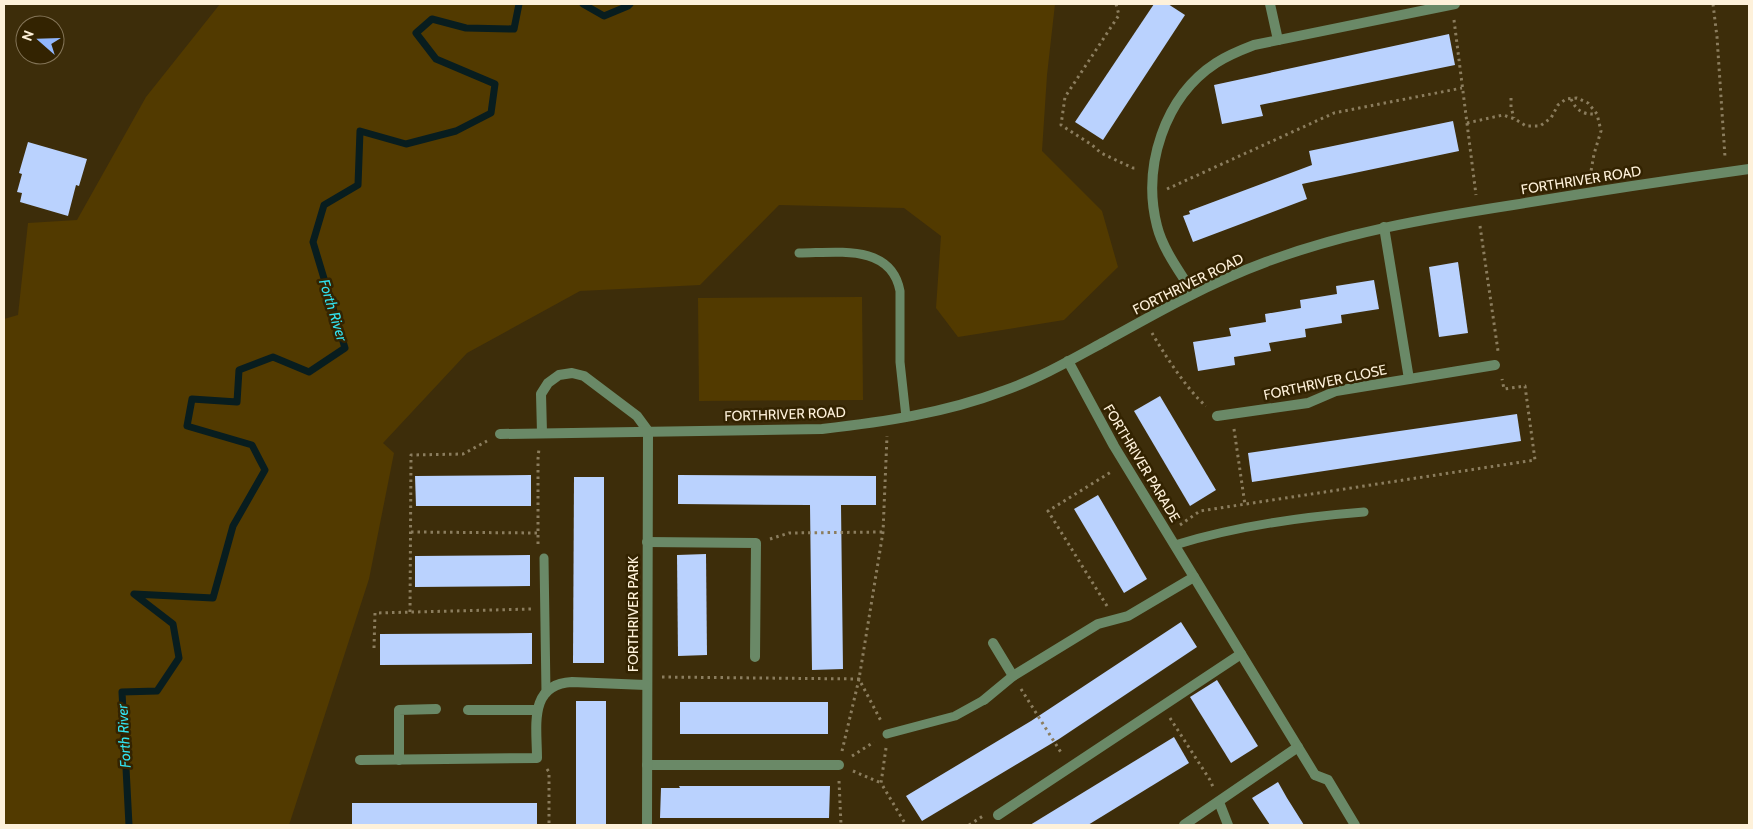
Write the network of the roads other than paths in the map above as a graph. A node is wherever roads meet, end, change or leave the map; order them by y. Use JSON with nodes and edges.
{"nodes":[{"id":1,"x":1270,"y":4,"type":"edge"},
{"id":2,"x":1454,"y":4,"type":"edge"},
{"id":3,"x":1278,"y":40,"type":"junction"},
{"id":4,"x":1749,"y":170,"type":"edge"},
{"id":5,"x":1384,"y":227,"type":"junction"},
{"id":6,"x":799,"y":253,"type":"dead end"},
{"id":7,"x":1193,"y":293,"type":"junction"},
{"id":8,"x":1068,"y":361,"type":"junction"},
{"id":9,"x":1498,"y":364,"type":"road end"},
{"id":10,"x":1409,"y":379,"type":"junction"},
{"id":11,"x":1217,"y":416,"type":"road end"},
{"id":12,"x":906,"y":417,"type":"junction"},
{"id":13,"x":648,"y":431,"type":"junction"},
{"id":14,"x":542,"y":433,"type":"junction"},
{"id":15,"x":500,"y":434,"type":"road end"},
{"id":16,"x":1364,"y":512,"type":"dead end"},
{"id":17,"x":647,"y":542,"type":"junction"},
{"id":18,"x":1175,"y":545,"type":"junction"},
{"id":19,"x":544,"y":558,"type":"road end"},
{"id":20,"x":1194,"y":577,"type":"junction"},
{"id":21,"x":993,"y":643,"type":"dead end"},
{"id":22,"x":1241,"y":654,"type":"junction"},
{"id":23,"x":755,"y":657,"type":"dead end"},
{"id":24,"x":1014,"y":676,"type":"junction"},
{"id":25,"x":646,"y":681,"type":"junction"},
{"id":26,"x":546,"y":693,"type":"junction"},
{"id":27,"x":984,"y":700,"type":"joint"},
{"id":28,"x":436,"y":709,"type":"dead end"},
{"id":29,"x":468,"y":710,"type":"dead end"},
{"id":30,"x":536,"y":710,"type":"junction"},
{"id":31,"x":888,"y":734,"type":"road end"},
{"id":32,"x":1298,"y":747,"type":"junction"},
{"id":33,"x":360,"y":760,"type":"dead end"},
{"id":34,"x":399,"y":760,"type":"junction"},
{"id":35,"x":647,"y":765,"type":"junction"},
{"id":36,"x":839,"y":765,"type":"road end"},
{"id":37,"x":1219,"y":802,"type":"junction"},
{"id":38,"x":998,"y":815,"type":"dead end"},
{"id":39,"x":647,"y":825,"type":"edge"},
{"id":40,"x":1184,"y":825,"type":"edge"},
{"id":41,"x":1228,"y":825,"type":"edge"},
{"id":42,"x":1355,"y":825,"type":"edge"}],
"edges":[{"from":1,"to":3,"type":"street"},
{"from":2,"to":3,"type":"street"},
{"from":3,"to":7,"type":"street"},
{"from":4,"to":5,"type":"street","name":"FORTHRIVER ROAD"},
{"from":5,"to":7,"type":"street","name":"FORTHRIVER ROAD"},
{"from":5,"to":10,"type":"street","name":"FORTHRIVER CLOSE"},
{"from":6,"to":12,"type":"lane"},
{"from":7,"to":8,"type":"street","name":"FORTHRIVER ROAD"},
{"from":8,"to":12,"type":"street","name":"FORTHRIVER ROAD"},
{"from":8,"to":18,"type":"street","name":"FORTHRIVER PARADE"},
{"from":9,"to":10,"type":"street","name":"FORTHRIVER CLOSE"},
{"from":10,"to":11,"type":"street","name":"FORTHRIVER CLOSE"},
{"from":12,"to":13,"type":"street","name":"FORTHRIVER ROAD"},
{"from":13,"to":14,"type":"street","name":"FORTHRIVER ROAD"},
{"from":13,"to":14,"type":"street"},
{"from":13,"to":17,"type":"street","name":"FORTHRIVER PARK"},
{"from":14,"to":15,"type":"street","name":"FORTHRIVER ROAD"},
{"from":16,"to":18,"type":"lane"},
{"from":17,"to":23,"type":"street","name":"FORTHRIVER PARK"},
{"from":17,"to":25,"type":"street","name":"FORTHRIVER PARK"},
{"from":18,"to":20,"type":"street","name":"FORTHRIVER PARADE"},
{"from":19,"to":26,"type":"lane"},
{"from":20,"to":22,"type":"street","name":"FORTHRIVER PARADE"},
{"from":20,"to":24,"type":"street"},
{"from":21,"to":24,"type":"street"},
{"from":22,"to":32,"type":"street","name":"FORTHRIVER PARADE"},
{"from":22,"to":38,"type":"street"},
{"from":24,"to":27,"type":"street"},
{"from":25,"to":26,"type":"street","name":"FORTHRIVER PARK"},
{"from":25,"to":35,"type":"street","name":"FORTHRIVER PARK"},
{"from":26,"to":30,"type":"street"},
{"from":27,"to":31,"type":"lane"},
{"from":28,"to":34,"type":"street"},
{"from":29,"to":30,"type":"street"},
{"from":30,"to":34,"type":"street"},
{"from":32,"to":37,"type":"street"},
{"from":32,"to":42,"type":"street","name":"FORTHRIVER PARADE"},
{"from":33,"to":34,"type":"street"},
{"from":35,"to":36,"type":"street"},
{"from":35,"to":39,"type":"street","name":"FORTHRIVER PARK"},
{"from":37,"to":40,"type":"street"},
{"from":37,"to":41,"type":"street"}]}
